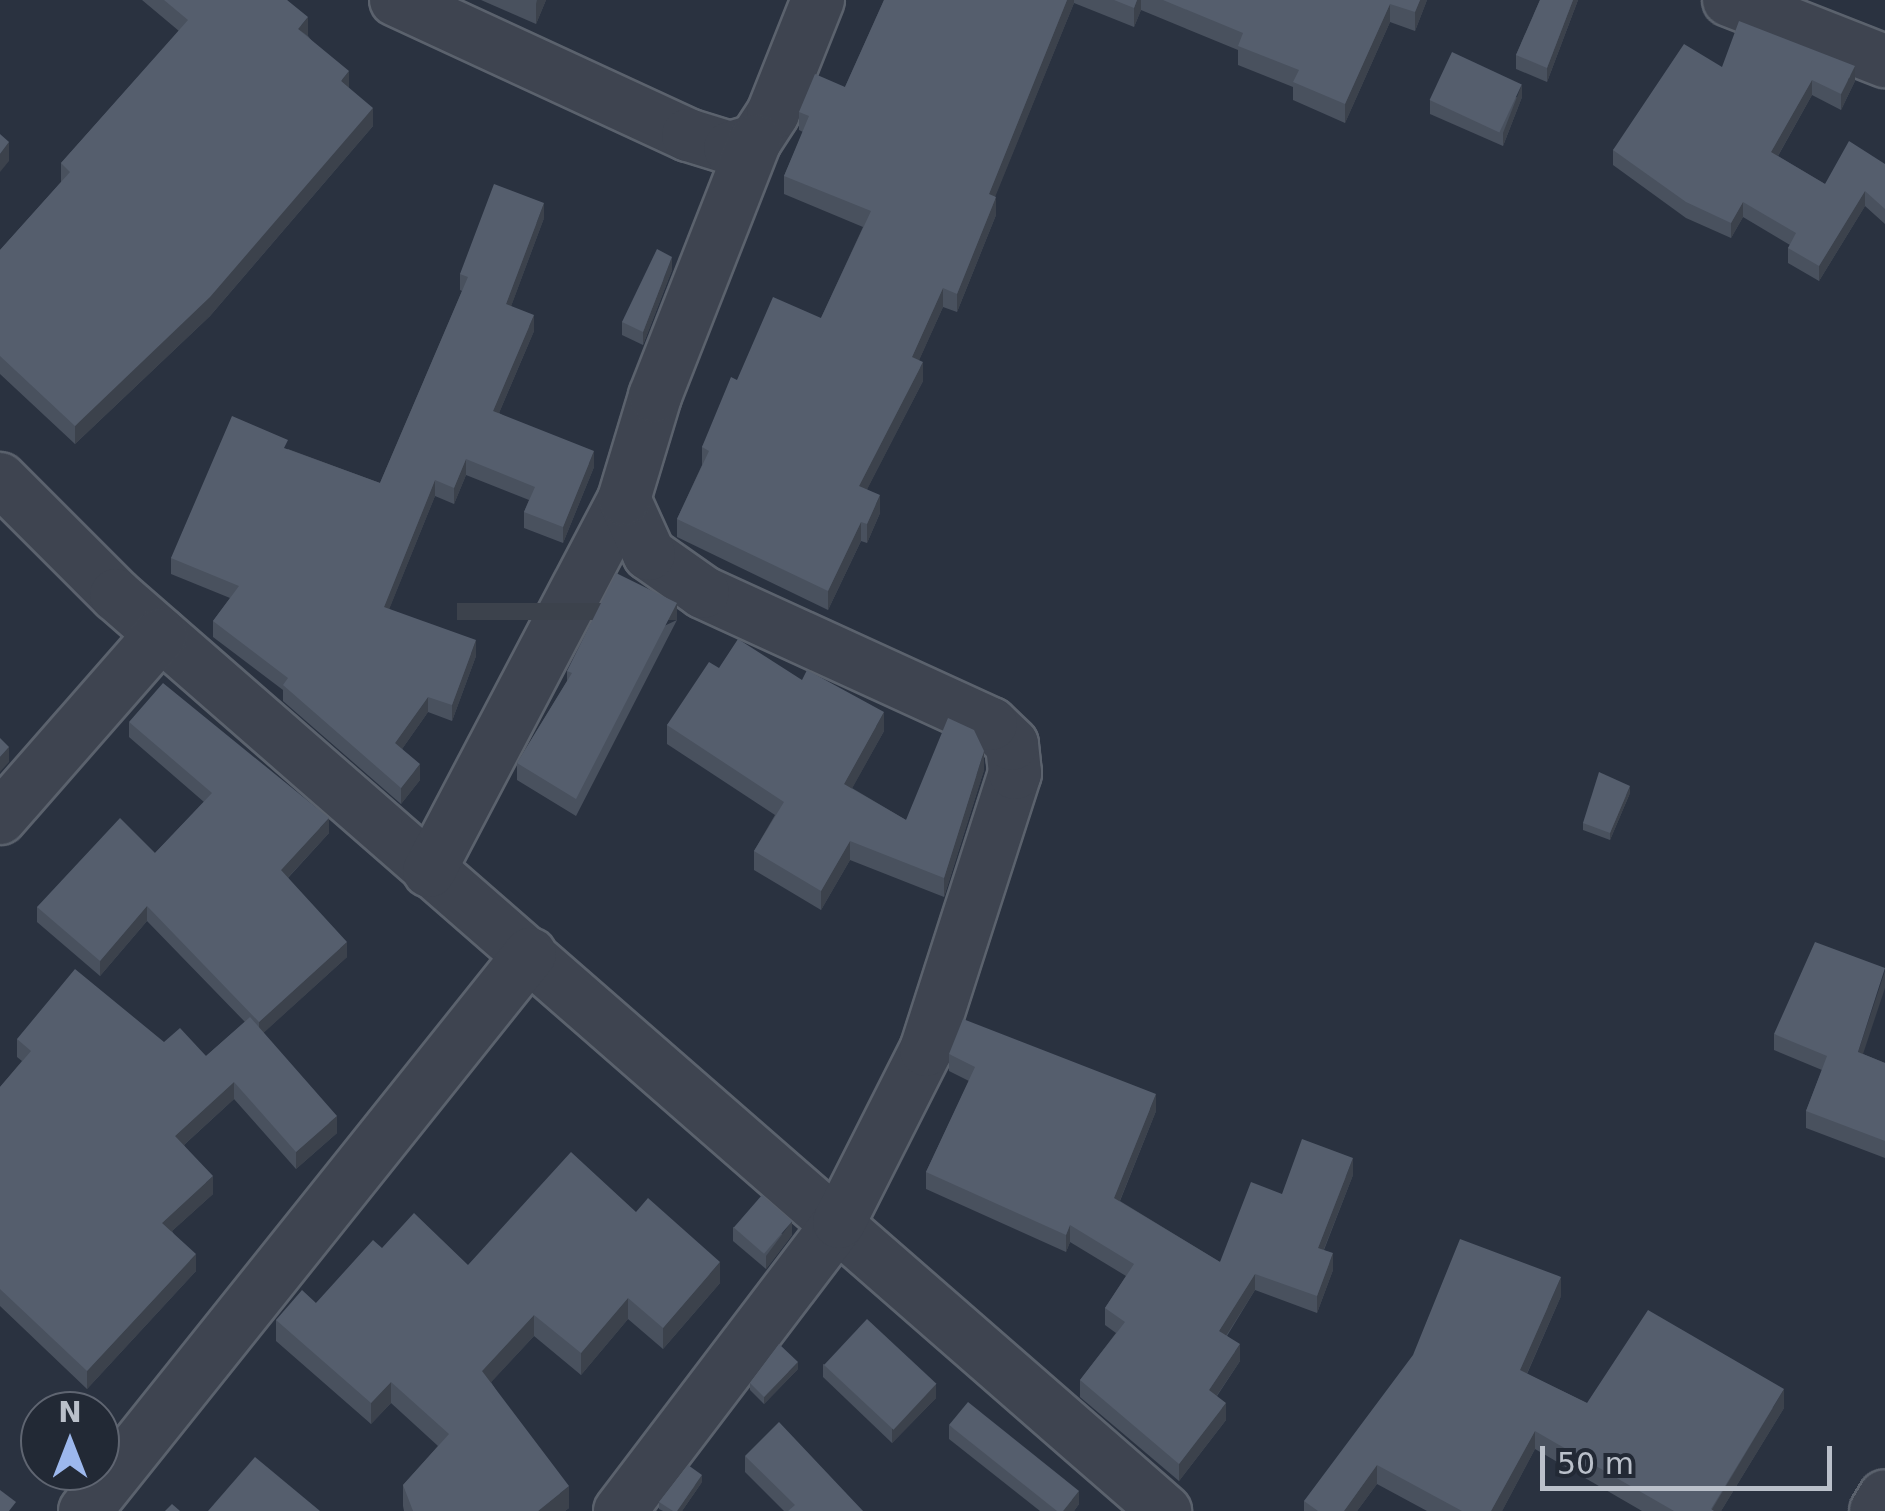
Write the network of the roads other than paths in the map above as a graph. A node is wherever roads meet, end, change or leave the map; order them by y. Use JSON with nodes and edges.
{"nodes":[{"id":1,"x":396,"y":0,"type":"edge"},
{"id":2,"x":818,"y":0,"type":"edge"},
{"id":3,"x":1729,"y":0,"type":"edge"},
{"id":4,"x":1885,"y":61,"type":"edge"},
{"id":5,"x":755,"y":141,"type":"junction"},
{"id":6,"x":0,"y":479,"type":"edge"},
{"id":7,"x":624,"y":499,"type":"junction"},
{"id":8,"x":161,"y":634,"type":"junction"},
{"id":9,"x":0,"y":818,"type":"edge"},
{"id":10,"x":429,"y":872,"type":"junction"},
{"id":11,"x":530,"y":954,"type":"junction"},
{"id":12,"x":839,"y":1222,"type":"junction"},
{"id":13,"x":1885,"y":1496,"type":"edge"},
{"id":14,"x":85,"y":1511,"type":"edge"},
{"id":15,"x":620,"y":1511,"type":"edge"},
{"id":16,"x":1164,"y":1511,"type":"edge"},
{"id":17,"x":1876,"y":1511,"type":"edge"}],
"edges":[{"from":1,"to":5,"type":"street"},
{"from":2,"to":5,"type":"street"},
{"from":3,"to":4,"type":"street"},
{"from":5,"to":7,"type":"street"},
{"from":6,"to":8,"type":"street"},
{"from":7,"to":10,"type":"street"},
{"from":7,"to":12,"type":"street"},
{"from":8,"to":9,"type":"street"},
{"from":8,"to":10,"type":"street"},
{"from":10,"to":11,"type":"street"},
{"from":11,"to":12,"type":"street"},
{"from":11,"to":14,"type":"street"},
{"from":12,"to":15,"type":"street"},
{"from":12,"to":16,"type":"street"},
{"from":13,"to":17,"type":"street"}]}
